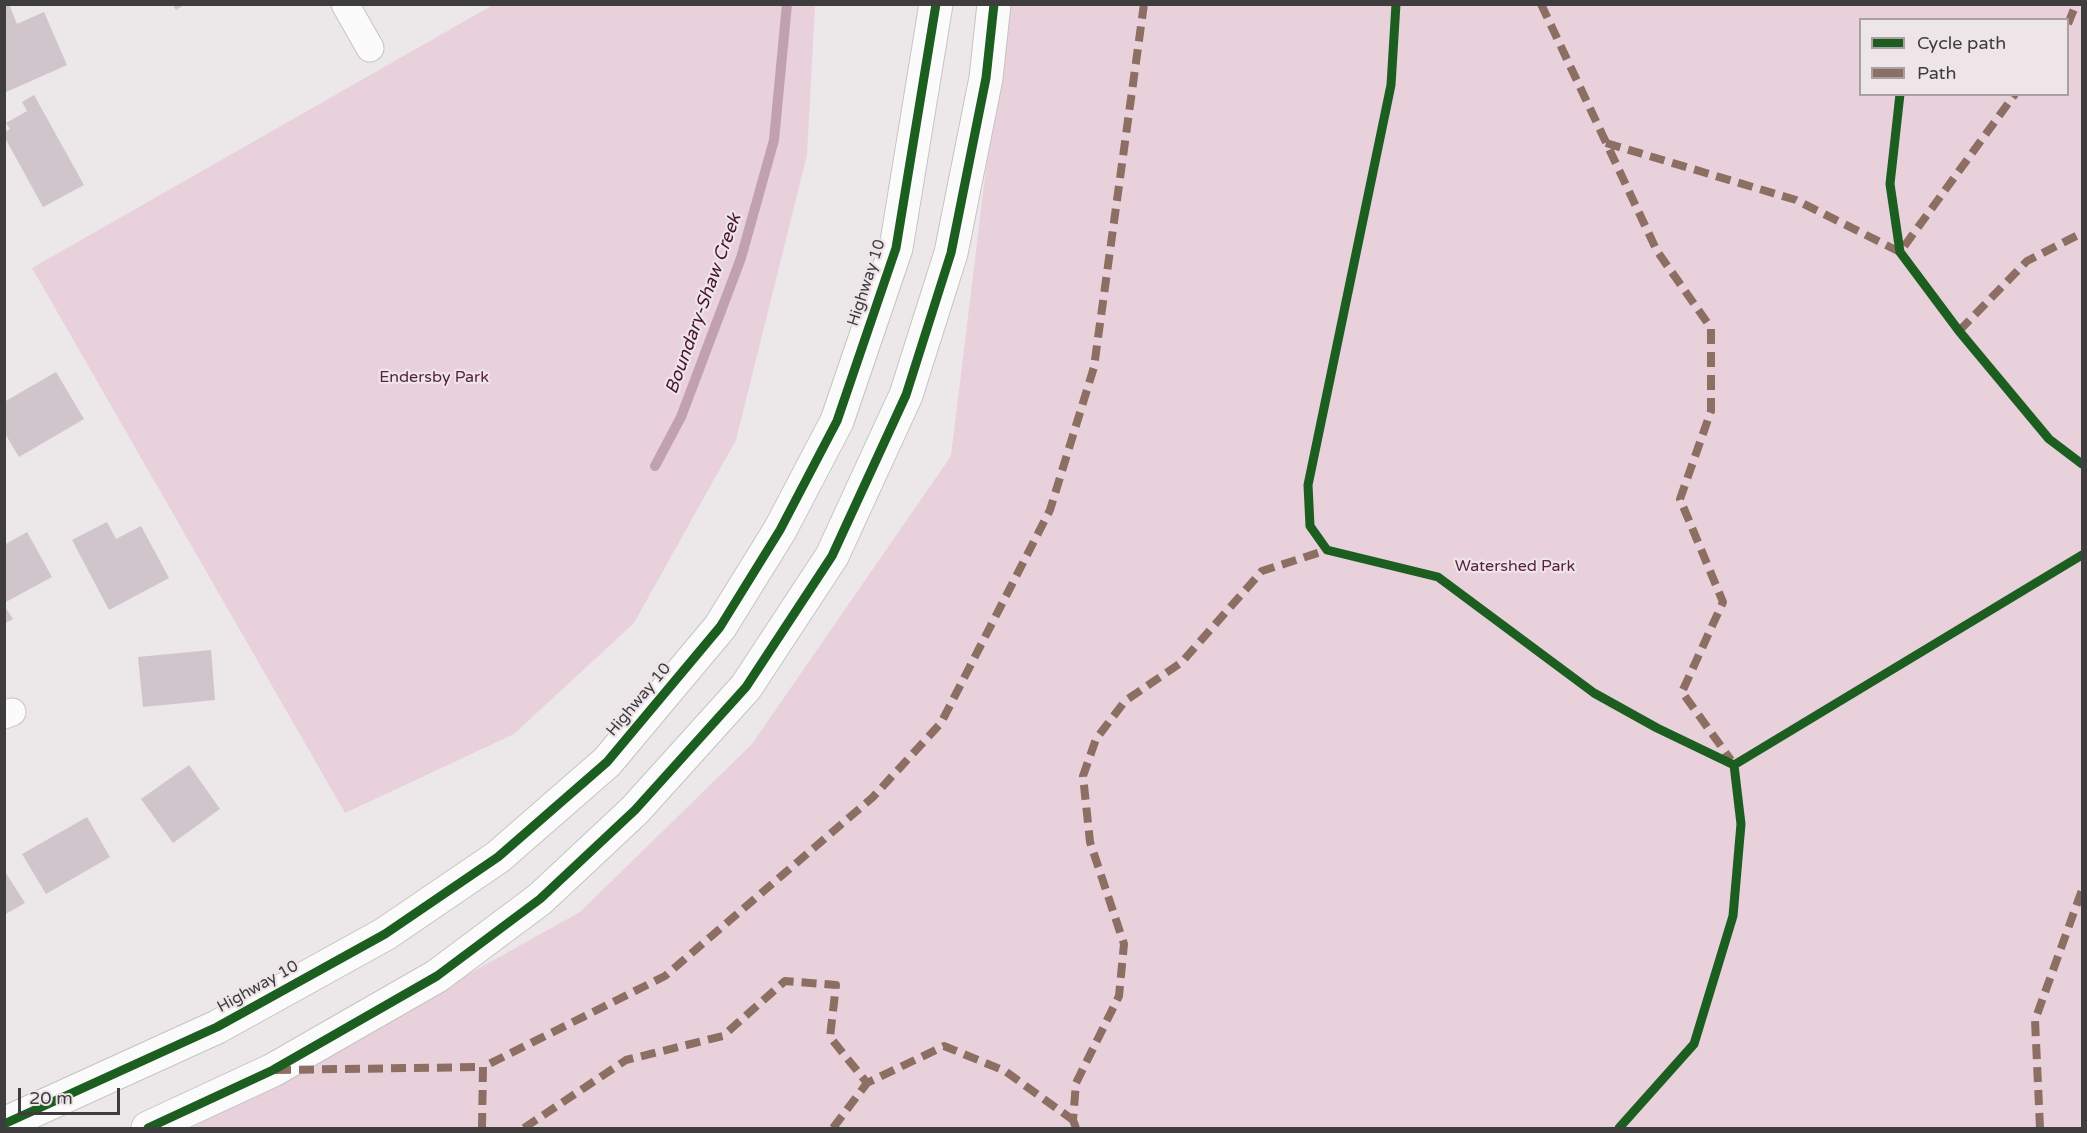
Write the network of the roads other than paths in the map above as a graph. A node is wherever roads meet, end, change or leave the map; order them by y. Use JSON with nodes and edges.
{"nodes":[{"id":1,"x":345,"y":4,"type":"edge"},
{"id":2,"x":936,"y":4,"type":"edge"},
{"id":3,"x":994,"y":4,"type":"edge"},
{"id":4,"x":370,"y":48,"type":"dead end"},
{"id":5,"x":4,"y":1124,"type":"edge"},
{"id":6,"x":148,"y":1128,"type":"edge"}],
"edges":[{"from":1,"to":4,"type":"street"},
{"from":2,"to":5,"type":"highway","name":"Highway 10"},
{"from":3,"to":6,"type":"highway"}]}
